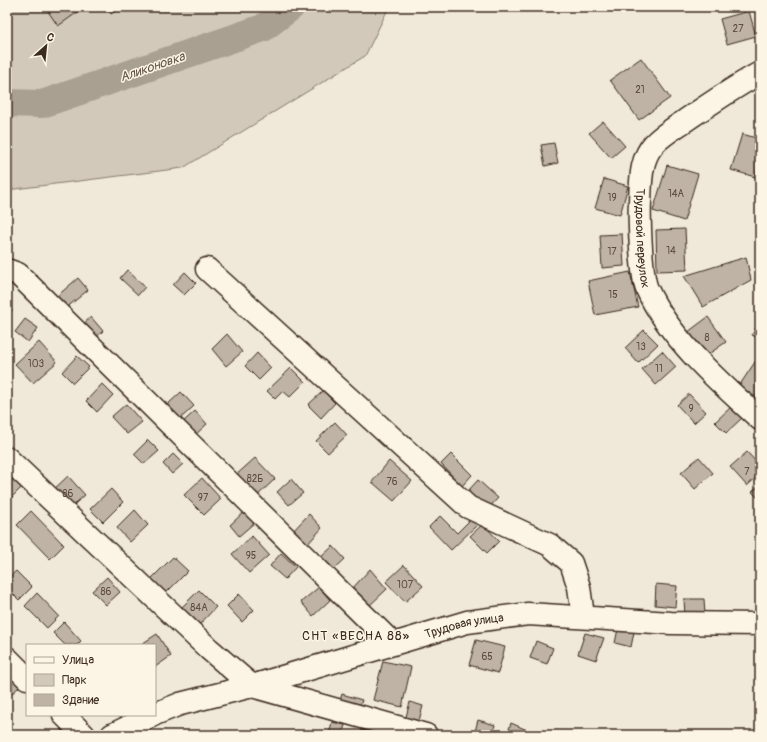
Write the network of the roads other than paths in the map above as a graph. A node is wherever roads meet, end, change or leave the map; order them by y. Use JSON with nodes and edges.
{"nodes":[{"id":1,"x":760,"y":73,"type":"edge"},
{"id":2,"x":207,"y":269,"type":"dead end"},
{"id":3,"x":7,"y":270,"type":"edge"},
{"id":4,"x":760,"y":419,"type":"edge"},
{"id":5,"x":7,"y":458,"type":"edge"},
{"id":6,"x":583,"y":616,"type":"junction"},
{"id":7,"x":760,"y":624,"type":"edge"},
{"id":8,"x":392,"y":643,"type":"junction"},
{"id":9,"x":7,"y":658,"type":"edge"},
{"id":10,"x":26,"y":677,"type":"edge"},
{"id":11,"x":252,"y":686,"type":"junction"},
{"id":12,"x":156,"y":713,"type":"edge"},
{"id":13,"x":65,"y":716,"type":"edge"},
{"id":14,"x":150,"y":716,"type":"edge"},
{"id":15,"x":84,"y":735,"type":"edge"},
{"id":16,"x":112,"y":735,"type":"edge"},
{"id":17,"x":426,"y":735,"type":"edge"}],
"edges":[{"from":1,"to":4,"type":"street","name":"Трудовой переулок"},
{"from":2,"to":6,"type":"street"},
{"from":3,"to":8,"type":"street"},
{"from":5,"to":11,"type":"street"},
{"from":6,"to":7,"type":"street","name":"Трудовая улица"},
{"from":6,"to":8,"type":"street","name":"Трудовая улица"},
{"from":8,"to":11,"type":"street","name":"Трудовая улица"},
{"from":9,"to":10,"type":"street"},
{"from":11,"to":12,"type":"street","name":"Трудовая улица"},
{"from":11,"to":17,"type":"street"},
{"from":13,"to":15,"type":"street"},
{"from":14,"to":16,"type":"street","name":"Трудовая улица"}]}
